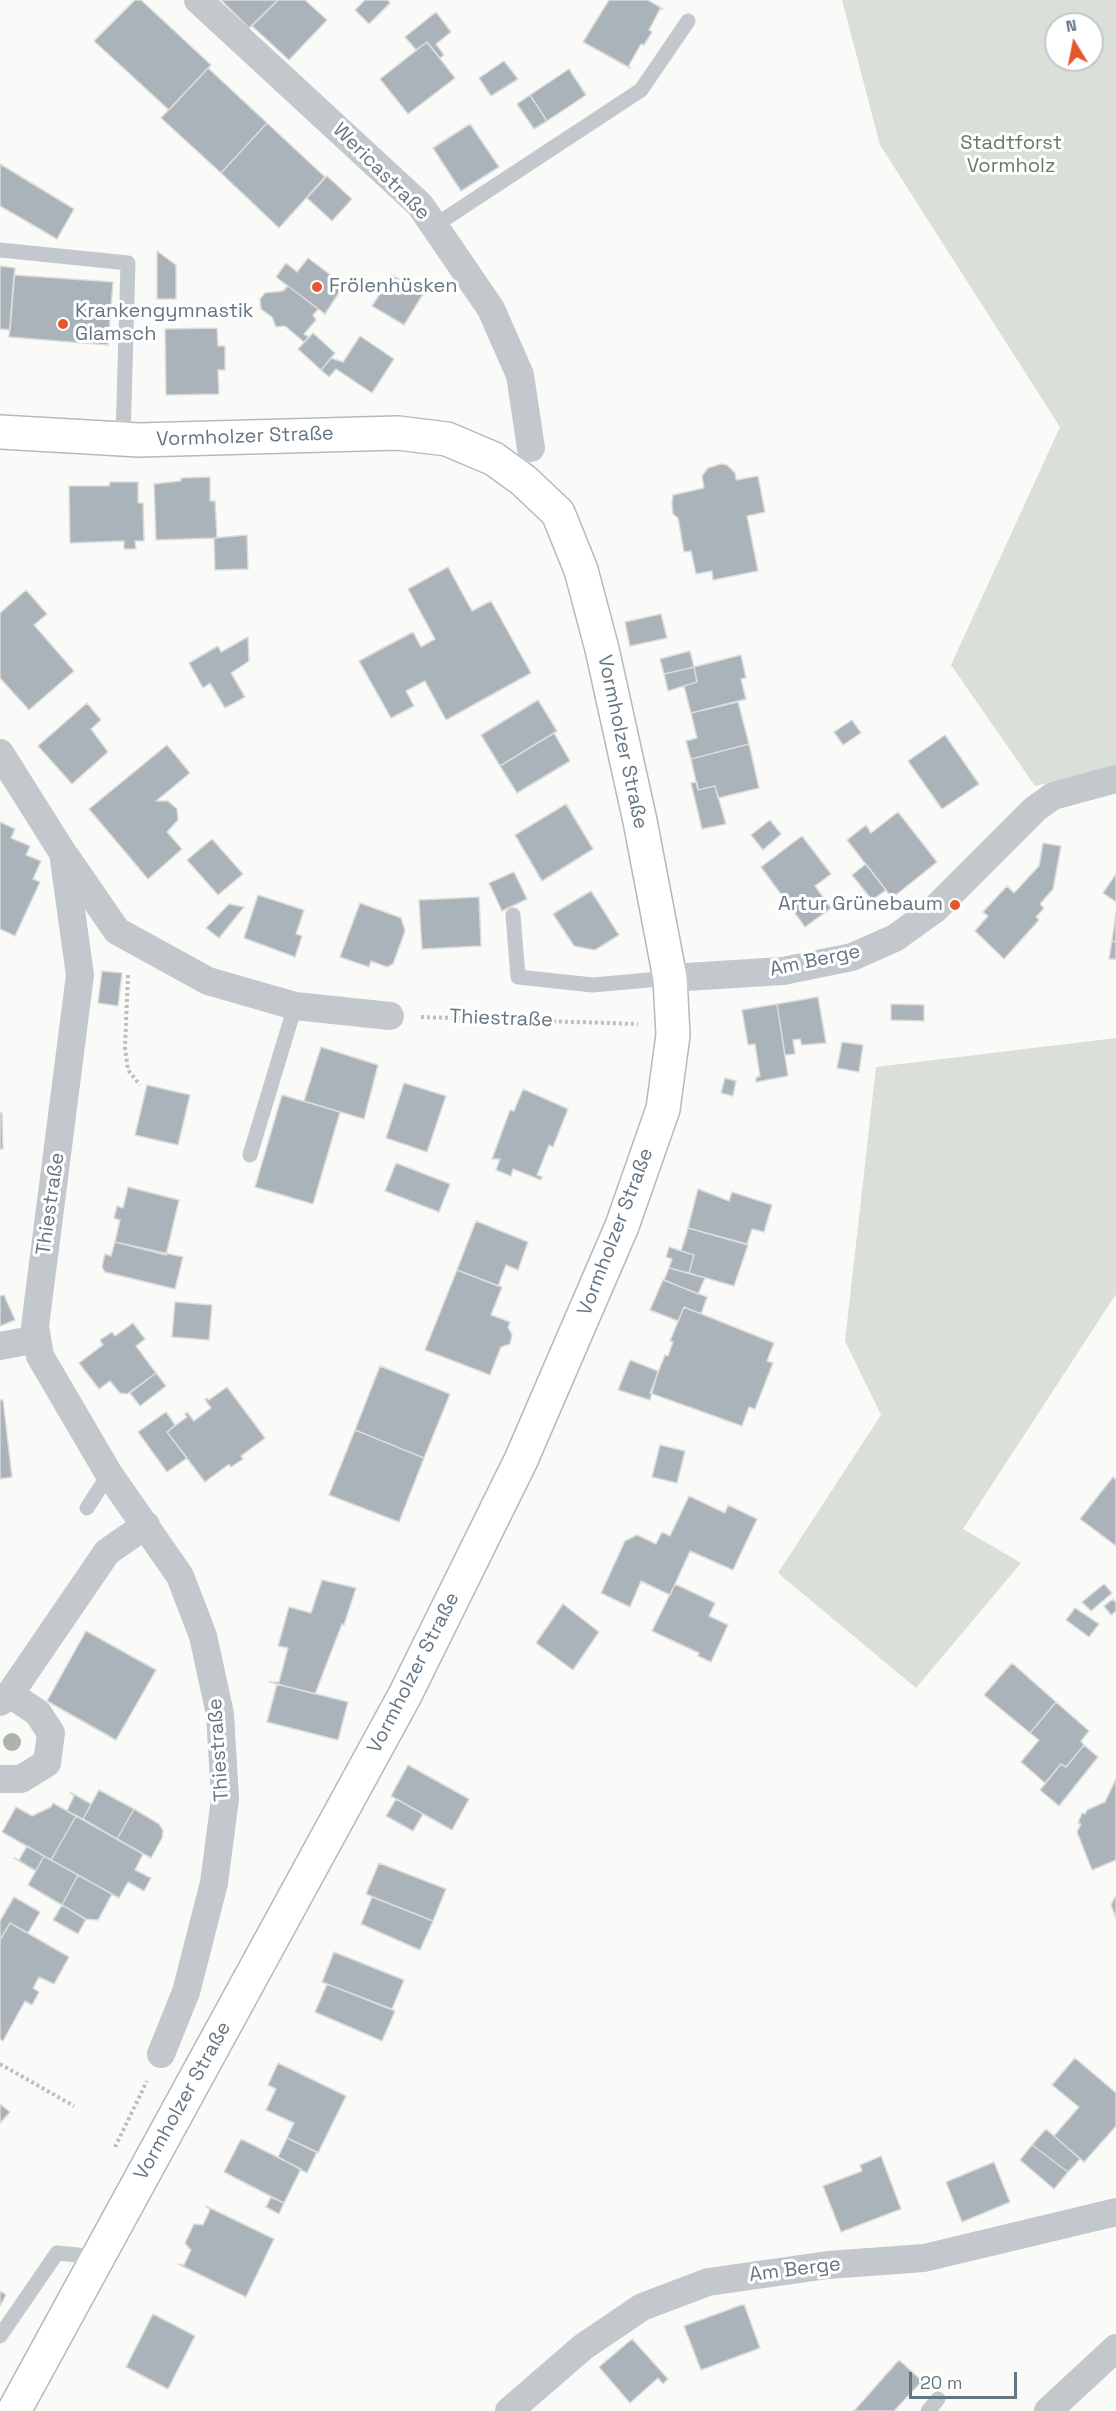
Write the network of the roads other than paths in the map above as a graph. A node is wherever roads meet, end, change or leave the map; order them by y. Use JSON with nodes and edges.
{"nodes":[{"id":1,"x":198,"y":0,"type":"edge"},
{"id":2,"x":688,"y":21,"type":"dead end"},
{"id":3,"x":434,"y":226,"type":"junction"},
{"id":4,"x":0,"y":250,"type":"edge"},
{"id":5,"x":0,"y":432,"type":"edge"},
{"id":6,"x":123,"y":439,"type":"junction"},
{"id":7,"x":531,"y":448,"type":"dead end"},
{"id":8,"x":0,"y":753,"type":"edge"},
{"id":9,"x":1116,"y":779,"type":"edge"},
{"id":10,"x":63,"y":853,"type":"junction"},
{"id":11,"x":513,"y":915,"type":"dead end"},
{"id":12,"x":670,"y":978,"type":"junction"},
{"id":13,"x":295,"y":1006,"type":"junction"},
{"id":14,"x":390,"y":1016,"type":"road end"},
{"id":15,"x":250,"y":1155,"type":"dead end"},
{"id":16,"x":37,"y":1339,"type":"junction"},
{"id":17,"x":0,"y":1346,"type":"edge"},
{"id":18,"x":109,"y":1474,"type":"junction"},
{"id":19,"x":87,"y":1508,"type":"dead end"},
{"id":20,"x":146,"y":1525,"type":"junction"},
{"id":21,"x":5,"y":1698,"type":"edge"},
{"id":22,"x":0,"y":1779,"type":"edge"},
{"id":23,"x":161,"y":2054,"type":"dead end"},
{"id":24,"x":1116,"y":2211,"type":"edge"},
{"id":25,"x":98,"y":2257,"type":"junction"},
{"id":26,"x":0,"y":2336,"type":"edge"},
{"id":27,"x":1116,"y":2348,"type":"edge"},
{"id":28,"x":14,"y":2411,"type":"edge"},
{"id":29,"x":509,"y":2411,"type":"edge"},
{"id":30,"x":1048,"y":2411,"type":"edge"}],
"edges":[{"from":1,"to":3,"type":"street","name":"Wericastraße"},
{"from":2,"to":3,"type":"lane"},
{"from":3,"to":7,"type":"street","name":"Wericastraße"},
{"from":4,"to":6,"type":"lane"},
{"from":5,"to":6,"type":"main road","name":"Vormholzer Straße"},
{"from":6,"to":12,"type":"main road","name":"Vormholzer Straße"},
{"from":8,"to":10,"type":"street","name":"Thiestraße"},
{"from":9,"to":12,"type":"street","name":"Am Berge"},
{"from":10,"to":13,"type":"street","name":"Thiestraße"},
{"from":10,"to":16,"type":"street","name":"Thiestraße"},
{"from":11,"to":12,"type":"lane"},
{"from":12,"to":25,"type":"main road","name":"Vormholzer Straße"},
{"from":13,"to":14,"type":"street","name":"Thiestraße"},
{"from":13,"to":15,"type":"lane"},
{"from":16,"to":17,"type":"street"},
{"from":16,"to":18,"type":"street","name":"Thiestraße"},
{"from":18,"to":19,"type":"lane"},
{"from":18,"to":20,"type":"street","name":"Thiestraße"},
{"from":20,"to":21,"type":"street"},
{"from":20,"to":23,"type":"street","name":"Thiestraße"},
{"from":21,"to":22,"type":"street"},
{"from":24,"to":29,"type":"street","name":"Am Berge"},
{"from":25,"to":26,"type":"lane"},
{"from":25,"to":28,"type":"main road","name":"Vormholzer Straße"},
{"from":27,"to":30,"type":"street"}]}
